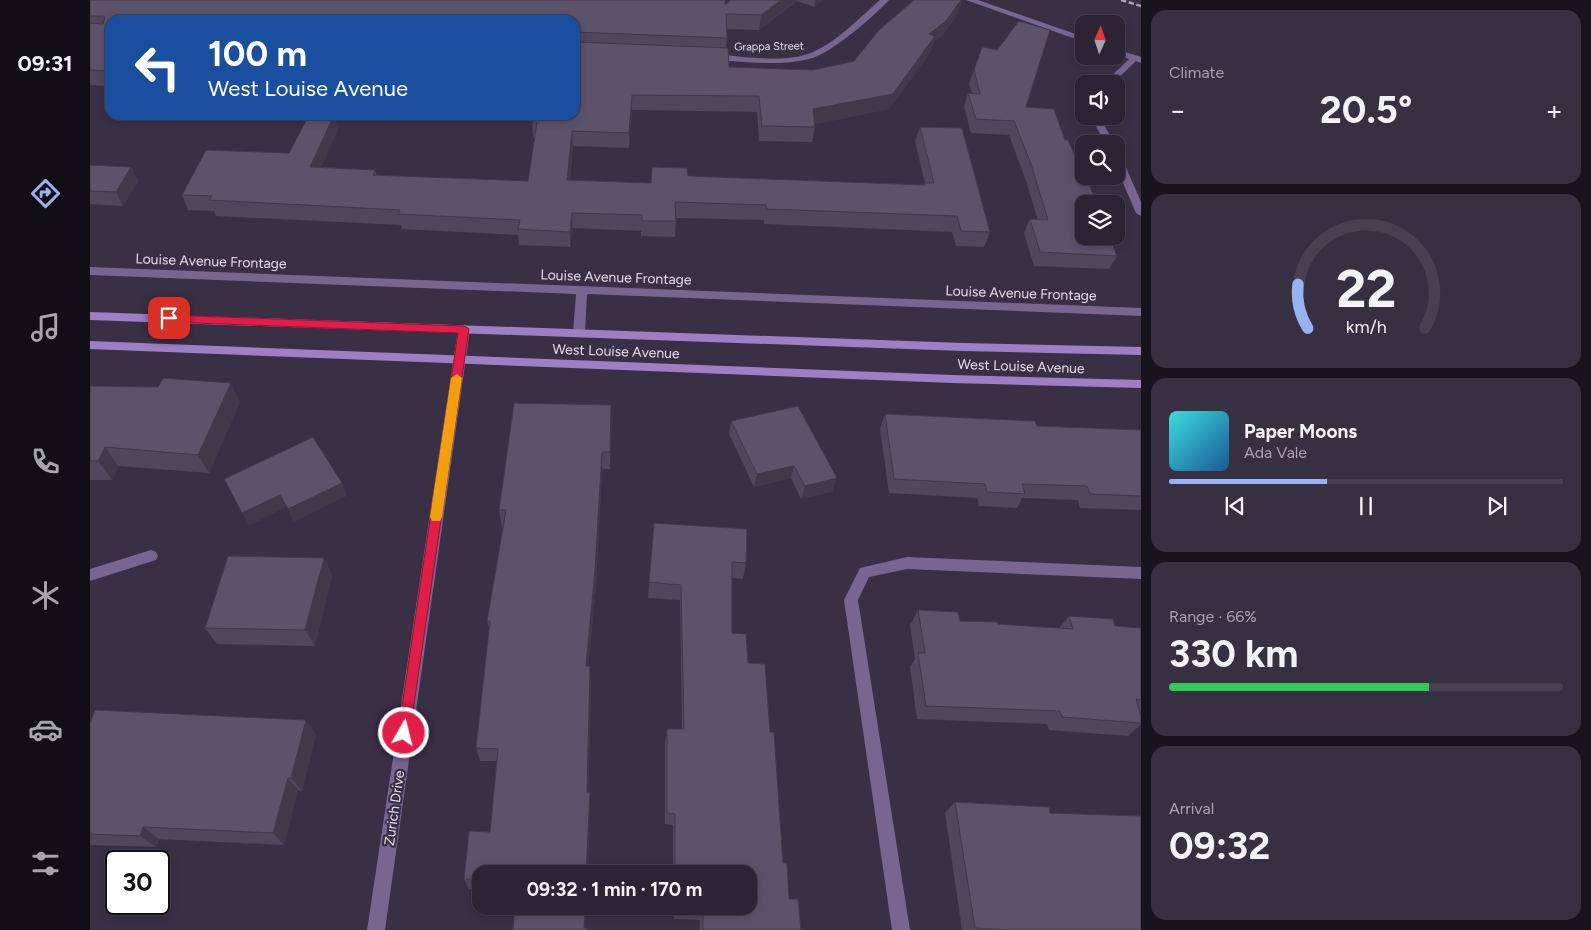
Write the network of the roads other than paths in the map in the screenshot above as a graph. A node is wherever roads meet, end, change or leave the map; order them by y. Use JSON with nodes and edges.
{"nodes":[{"id":1,"x":885,"y":0,"type":"edge"},
{"id":2,"x":970,"y":0,"type":"edge"},
{"id":3,"x":1075,"y":37,"type":"edge"},
{"id":4,"x":1125,"y":55,"type":"edge"},
{"id":5,"x":703,"y":57,"type":"edge"},
{"id":6,"x":1138,"y":59,"type":"edge"},
{"id":7,"x":1118,"y":75,"type":"edge"},
{"id":8,"x":1125,"y":177,"type":"edge"},
{"id":9,"x":1141,"y":213,"type":"edge"},
{"id":10,"x":90,"y":271,"type":"edge"},
{"id":11,"x":582,"y":290,"type":"junction"},
{"id":12,"x":1141,"y":312,"type":"edge"},
{"id":13,"x":90,"y":316,"type":"edge"},
{"id":14,"x":464,"y":329,"type":"junction"},
{"id":15,"x":579,"y":333,"type":"junction"},
{"id":16,"x":90,"y":345,"type":"edge"},
{"id":17,"x":1141,"y":351,"type":"edge"},
{"id":18,"x":459,"y":360,"type":"junction"},
{"id":19,"x":1141,"y":384,"type":"edge"},
{"id":20,"x":151,"y":556,"type":"dead end"},
{"id":21,"x":1141,"y":573,"type":"edge"},
{"id":22,"x":90,"y":575,"type":"edge"},
{"id":23,"x":376,"y":930,"type":"edge"},
{"id":24,"x":901,"y":930,"type":"edge"}],
"edges":[{"from":1,"to":5,"type":"street","name":"Grappa Street"},
{"from":2,"to":3,"type":"street"},
{"from":4,"to":6,"type":"street"},
{"from":6,"to":7,"type":"street"},
{"from":8,"to":9,"type":"street"},
{"from":10,"to":11,"type":"street","name":"Louise Avenue Frontage"},
{"from":11,"to":12,"type":"street","name":"Louise Avenue Frontage"},
{"from":11,"to":15,"type":"street"},
{"from":13,"to":14,"type":"main road","name":"West Louise Avenue"},
{"from":14,"to":15,"type":"main road","name":"West Louise Avenue"},
{"from":14,"to":18,"type":"street","name":"Zurich Drive"},
{"from":15,"to":17,"type":"main road","name":"West Louise Avenue"},
{"from":16,"to":18,"type":"main road","name":"West Louise Avenue"},
{"from":18,"to":19,"type":"main road","name":"West Louise Avenue"},
{"from":18,"to":23,"type":"street","name":"Zurich Drive"},
{"from":20,"to":22,"type":"street"},
{"from":21,"to":24,"type":"street"}]}
